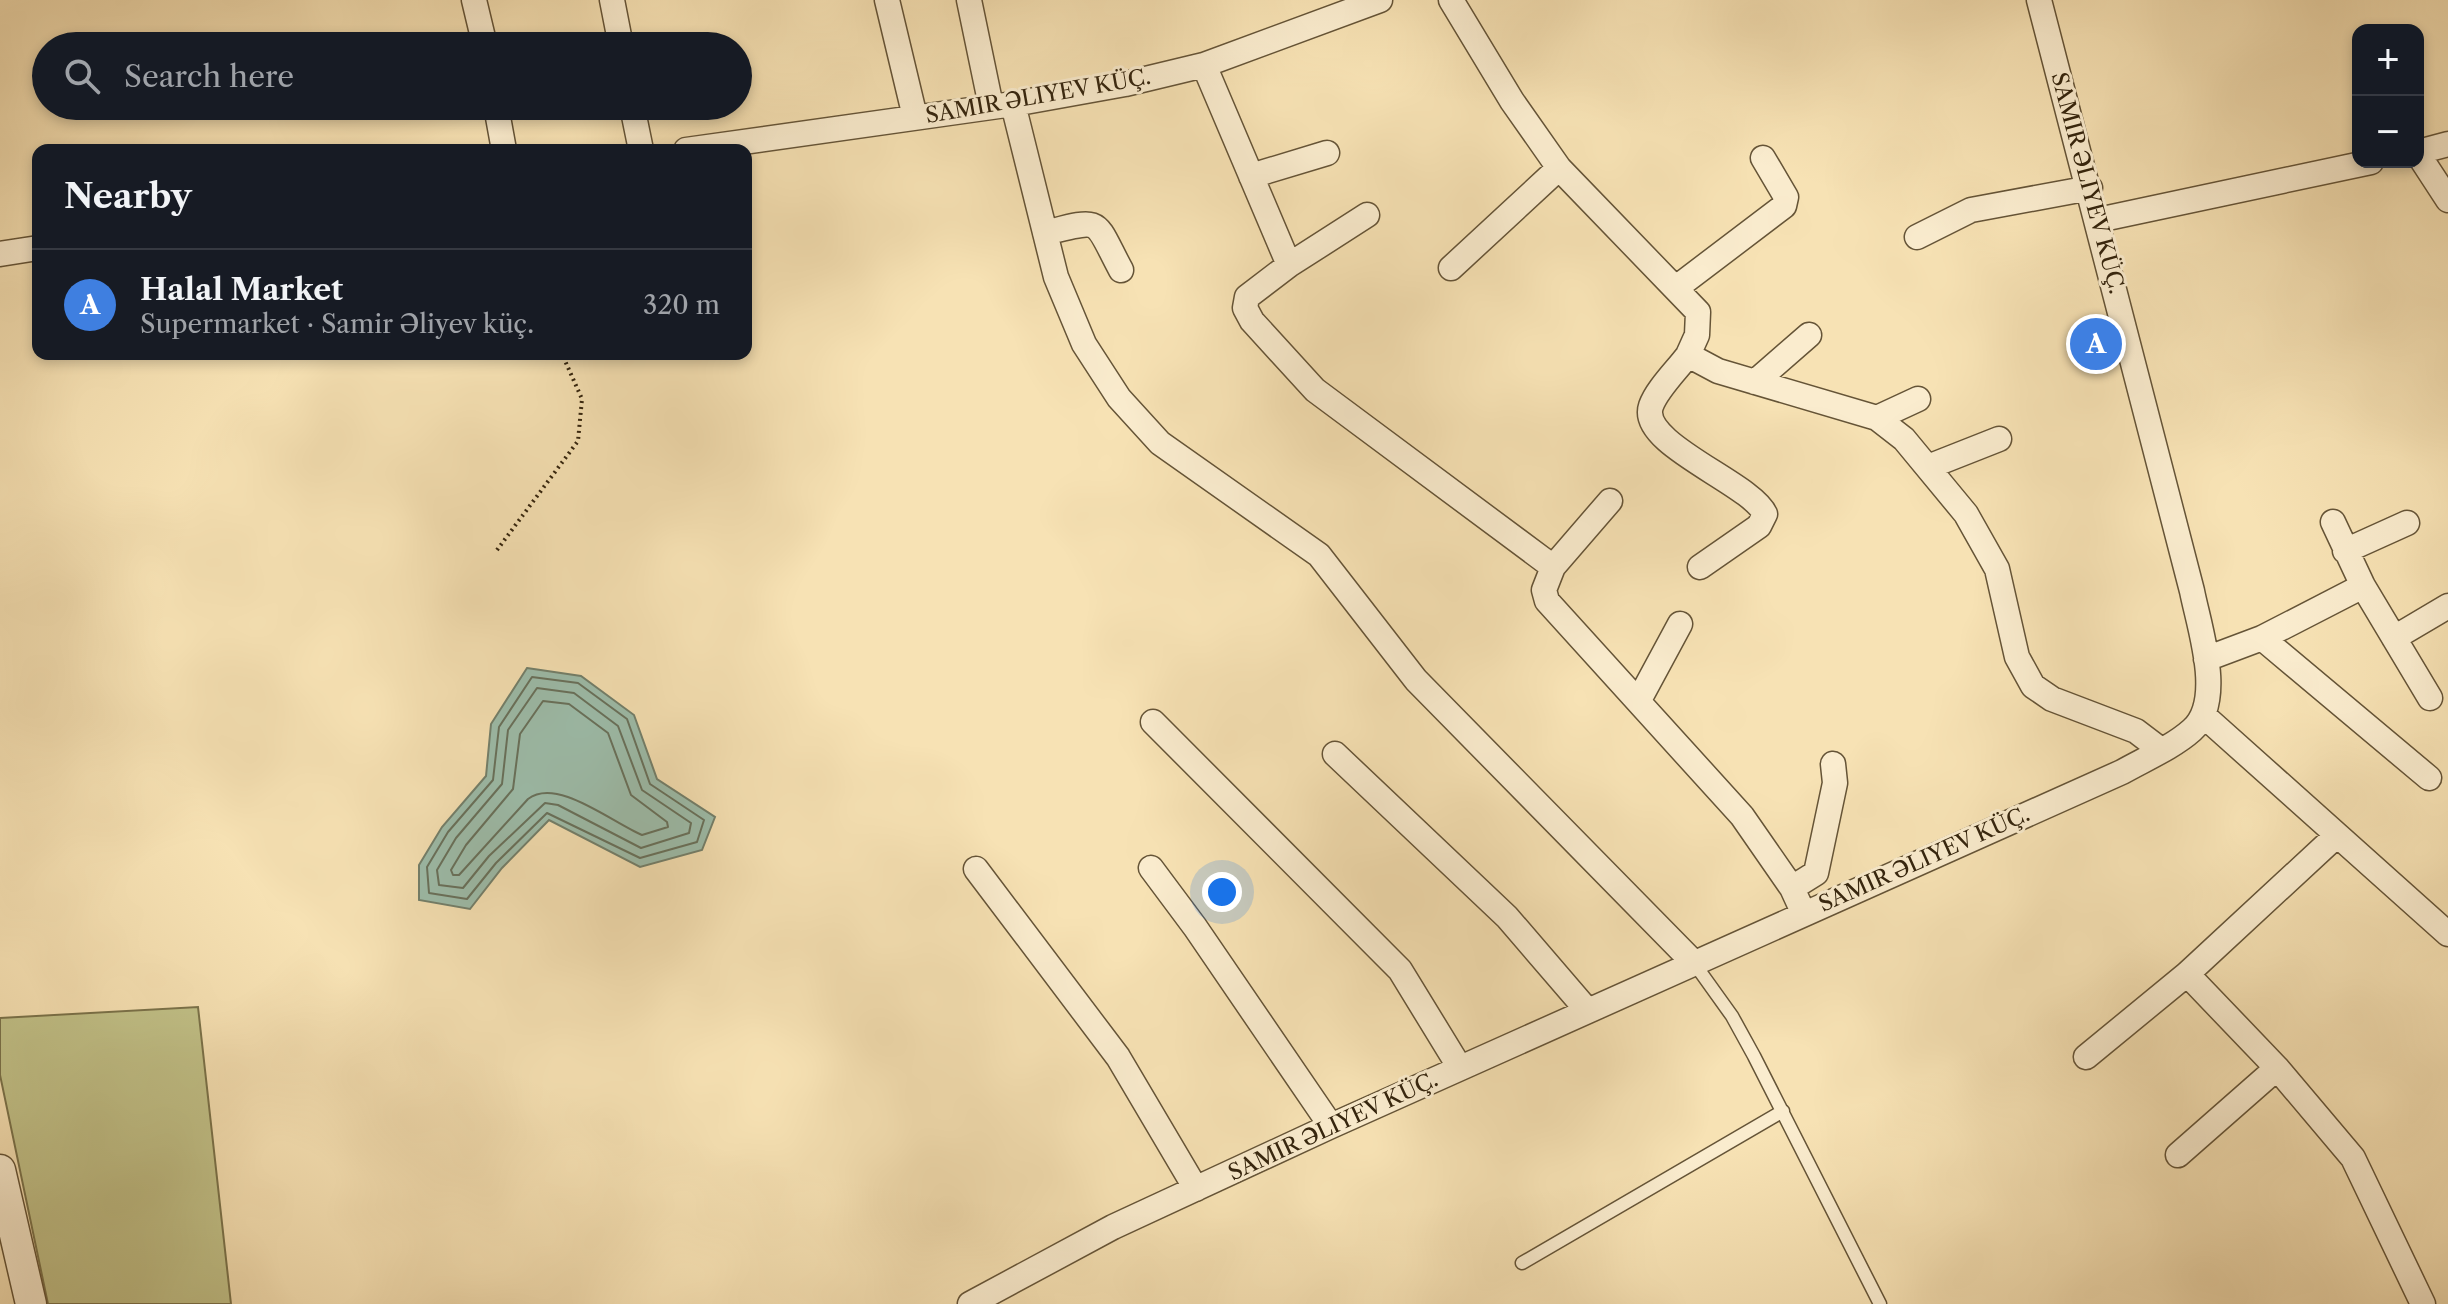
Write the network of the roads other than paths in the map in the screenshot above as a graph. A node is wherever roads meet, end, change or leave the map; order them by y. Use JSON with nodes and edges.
{"nodes":[{"id":1,"x":474,"y":0,"type":"edge"},
{"id":2,"x":612,"y":0,"type":"edge"},
{"id":3,"x":887,"y":0,"type":"edge"},
{"id":4,"x":969,"y":0,"type":"edge"},
{"id":5,"x":1380,"y":0,"type":"edge"},
{"id":6,"x":1451,"y":0,"type":"edge"},
{"id":7,"x":2039,"y":0,"type":"edge"},
{"id":8,"x":1325,"y":10,"type":"edge"},
{"id":9,"x":482,"y":32,"type":"edge"},
{"id":10,"x":618,"y":32,"type":"edge"},
{"id":11,"x":1204,"y":65,"type":"junction"},
{"id":12,"x":1002,"y":105,"type":"junction"},
{"id":13,"x":915,"y":117,"type":"junction"},
{"id":14,"x":499,"y":120,"type":"edge"},
{"id":15,"x":635,"y":120,"type":"edge"},
{"id":16,"x":503,"y":144,"type":"edge"},
{"id":17,"x":640,"y":144,"type":"edge"},
{"id":18,"x":728,"y":144,"type":"edge"},
{"id":19,"x":2448,"y":144,"type":"edge"},
{"id":20,"x":2424,"y":151,"type":"edge"},
{"id":21,"x":1327,"y":153,"type":"dead end"},
{"id":22,"x":1763,"y":158,"type":"dead end"},
{"id":23,"x":2424,"y":162,"type":"edge"},
{"id":24,"x":2352,"y":166,"type":"edge"},
{"id":25,"x":1559,"y":168,"type":"junction"},
{"id":26,"x":1251,"y":176,"type":"junction"},
{"id":27,"x":2090,"y":188,"type":"junction"},
{"id":28,"x":2448,"y":200,"type":"edge"},
{"id":29,"x":1367,"y":215,"type":"dead end"},
{"id":30,"x":2098,"y":220,"type":"junction"},
{"id":31,"x":1045,"y":233,"type":"junction"},
{"id":32,"x":1917,"y":237,"type":"dead end"},
{"id":33,"x":32,"y":249,"type":"edge"},
{"id":34,"x":0,"y":254,"type":"edge"},
{"id":35,"x":1289,"y":265,"type":"junction"},
{"id":36,"x":1451,"y":268,"type":"dead end"},
{"id":37,"x":1121,"y":270,"type":"dead end"},
{"id":38,"x":1676,"y":288,"type":"junction"},
{"id":39,"x":1809,"y":335,"type":"dead end"},
{"id":40,"x":1688,"y":355,"type":"junction"},
{"id":41,"x":1755,"y":382,"type":"junction"},
{"id":42,"x":1918,"y":399,"type":"dead end"},
{"id":43,"x":1877,"y":418,"type":"junction"},
{"id":44,"x":1999,"y":439,"type":"dead end"},
{"id":45,"x":1928,"y":467,"type":"junction"},
{"id":46,"x":1610,"y":501,"type":"dead end"},
{"id":47,"x":2333,"y":522,"type":"dead end"},
{"id":48,"x":2407,"y":523,"type":"dead end"},
{"id":49,"x":2345,"y":551,"type":"junction"},
{"id":50,"x":1553,"y":567,"type":"junction"},
{"id":51,"x":1700,"y":567,"type":"dead end"},
{"id":52,"x":2363,"y":586,"type":"junction"},
{"id":53,"x":2448,"y":606,"type":"edge"},
{"id":54,"x":1680,"y":624,"type":"dead end"},
{"id":55,"x":2262,"y":638,"type":"junction"},
{"id":56,"x":2394,"y":638,"type":"junction"},
{"id":57,"x":2206,"y":659,"type":"junction"},
{"id":58,"x":2430,"y":698,"type":"dead end"},
{"id":59,"x":1639,"y":700,"type":"junction"},
{"id":60,"x":2203,"y":715,"type":"junction"},
{"id":61,"x":1153,"y":722,"type":"dead end"},
{"id":62,"x":2161,"y":750,"type":"junction"},
{"id":63,"x":1335,"y":754,"type":"dead end"},
{"id":64,"x":1833,"y":764,"type":"dead end"},
{"id":65,"x":2429,"y":778,"type":"dead end"},
{"id":66,"x":2336,"y":836,"type":"junction"},
{"id":67,"x":1151,"y":868,"type":"dead end"},
{"id":68,"x":976,"y":869,"type":"dead end"},
{"id":69,"x":1792,"y":888,"type":"junction"},
{"id":70,"x":1803,"y":912,"type":"junction"},
{"id":71,"x":2448,"y":934,"type":"edge"},
{"id":72,"x":1694,"y":963,"type":"junction"},
{"id":73,"x":2187,"y":974,"type":"junction"},
{"id":74,"x":1587,"y":1010,"type":"junction"},
{"id":75,"x":2086,"y":1057,"type":"dead end"},
{"id":76,"x":1460,"y":1068,"type":"junction"},
{"id":77,"x":2277,"y":1068,"type":"junction"},
{"id":78,"x":1783,"y":1111,"type":"junction"},
{"id":79,"x":1331,"y":1126,"type":"junction"},
{"id":80,"x":2178,"y":1155,"type":"dead end"},
{"id":81,"x":0,"y":1170,"type":"edge"},
{"id":82,"x":1196,"y":1189,"type":"junction"},
{"id":83,"x":1522,"y":1263,"type":"dead end"},
{"id":84,"x":31,"y":1304,"type":"edge"},
{"id":85,"x":970,"y":1304,"type":"edge"},
{"id":86,"x":1880,"y":1304,"type":"edge"},
{"id":87,"x":2423,"y":1304,"type":"edge"}],
"edges":[{"from":1,"to":9,"type":"street"},
{"from":2,"to":10,"type":"street"},
{"from":3,"to":13,"type":"street"},
{"from":4,"to":12,"type":"street"},
{"from":5,"to":8,"type":"street","name":"SAMIR ƏLIYEV KÜÇ."},
{"from":6,"to":25,"type":"street"},
{"from":7,"to":27,"type":"street","name":"SAMIR ƏLIYEV KÜÇ."},
{"from":8,"to":11,"type":"street","name":"SAMIR ƏLIYEV KÜÇ."},
{"from":11,"to":12,"type":"street","name":"SAMIR ƏLIYEV KÜÇ."},
{"from":11,"to":26,"type":"street"},
{"from":12,"to":13,"type":"street","name":"SAMIR ƏLIYEV KÜÇ."},
{"from":12,"to":31,"type":"street"},
{"from":13,"to":18,"type":"street","name":"SAMIR ƏLIYEV KÜÇ."},
{"from":14,"to":16,"type":"street"},
{"from":15,"to":17,"type":"street"},
{"from":19,"to":20,"type":"street"},
{"from":21,"to":26,"type":"street"},
{"from":22,"to":38,"type":"street"},
{"from":23,"to":28,"type":"street"},
{"from":24,"to":30,"type":"street"},
{"from":25,"to":36,"type":"street"},
{"from":25,"to":38,"type":"street"},
{"from":26,"to":35,"type":"street"},
{"from":27,"to":30,"type":"street","name":"SAMIR ƏLIYEV KÜÇ."},
{"from":27,"to":32,"type":"street"},
{"from":29,"to":35,"type":"street"},
{"from":30,"to":57,"type":"street","name":"SAMIR ƏLIYEV KÜÇ."},
{"from":31,"to":37,"type":"street"},
{"from":31,"to":72,"type":"street"},
{"from":33,"to":34,"type":"street"},
{"from":35,"to":50,"type":"street"},
{"from":38,"to":40,"type":"street"},
{"from":39,"to":41,"type":"street"},
{"from":40,"to":41,"type":"street"},
{"from":40,"to":51,"type":"street"},
{"from":41,"to":43,"type":"street"},
{"from":42,"to":43,"type":"street"},
{"from":43,"to":45,"type":"street"},
{"from":44,"to":45,"type":"street"},
{"from":45,"to":62,"type":"street"},
{"from":46,"to":50,"type":"street"},
{"from":47,"to":49,"type":"street"},
{"from":48,"to":49,"type":"street"},
{"from":49,"to":52,"type":"street"},
{"from":50,"to":59,"type":"street"},
{"from":52,"to":55,"type":"street"},
{"from":52,"to":56,"type":"street"},
{"from":53,"to":56,"type":"street"},
{"from":54,"to":59,"type":"street"},
{"from":55,"to":57,"type":"street"},
{"from":55,"to":65,"type":"street"},
{"from":56,"to":58,"type":"street"},
{"from":57,"to":60,"type":"street","name":"SAMIR ƏLIYEV KÜÇ."},
{"from":59,"to":69,"type":"street"},
{"from":60,"to":62,"type":"street","name":"SAMIR ƏLIYEV KÜÇ."},
{"from":60,"to":66,"type":"street"},
{"from":61,"to":76,"type":"street"},
{"from":62,"to":70,"type":"street","name":"SAMIR ƏLIYEV KÜÇ."},
{"from":63,"to":74,"type":"street"},
{"from":64,"to":69,"type":"street"},
{"from":66,"to":71,"type":"street"},
{"from":66,"to":73,"type":"street"},
{"from":67,"to":79,"type":"street"},
{"from":68,"to":82,"type":"street"},
{"from":69,"to":70,"type":"street"},
{"from":70,"to":72,"type":"street","name":"SAMIR ƏLIYEV KÜÇ."},
{"from":72,"to":74,"type":"street","name":"SAMIR ƏLIYEV KÜÇ."},
{"from":72,"to":78,"type":"lane"},
{"from":73,"to":75,"type":"street"},
{"from":73,"to":77,"type":"street"},
{"from":74,"to":76,"type":"street","name":"SAMIR ƏLIYEV KÜÇ."},
{"from":76,"to":79,"type":"street","name":"SAMIR ƏLIYEV KÜÇ."},
{"from":77,"to":80,"type":"street"},
{"from":77,"to":87,"type":"street"},
{"from":78,"to":83,"type":"lane"},
{"from":78,"to":86,"type":"lane"},
{"from":79,"to":82,"type":"street","name":"SAMIR ƏLIYEV KÜÇ."},
{"from":81,"to":84,"type":"street"},
{"from":82,"to":85,"type":"street","name":"SAMIR ƏLIYEV KÜÇ."}]}
